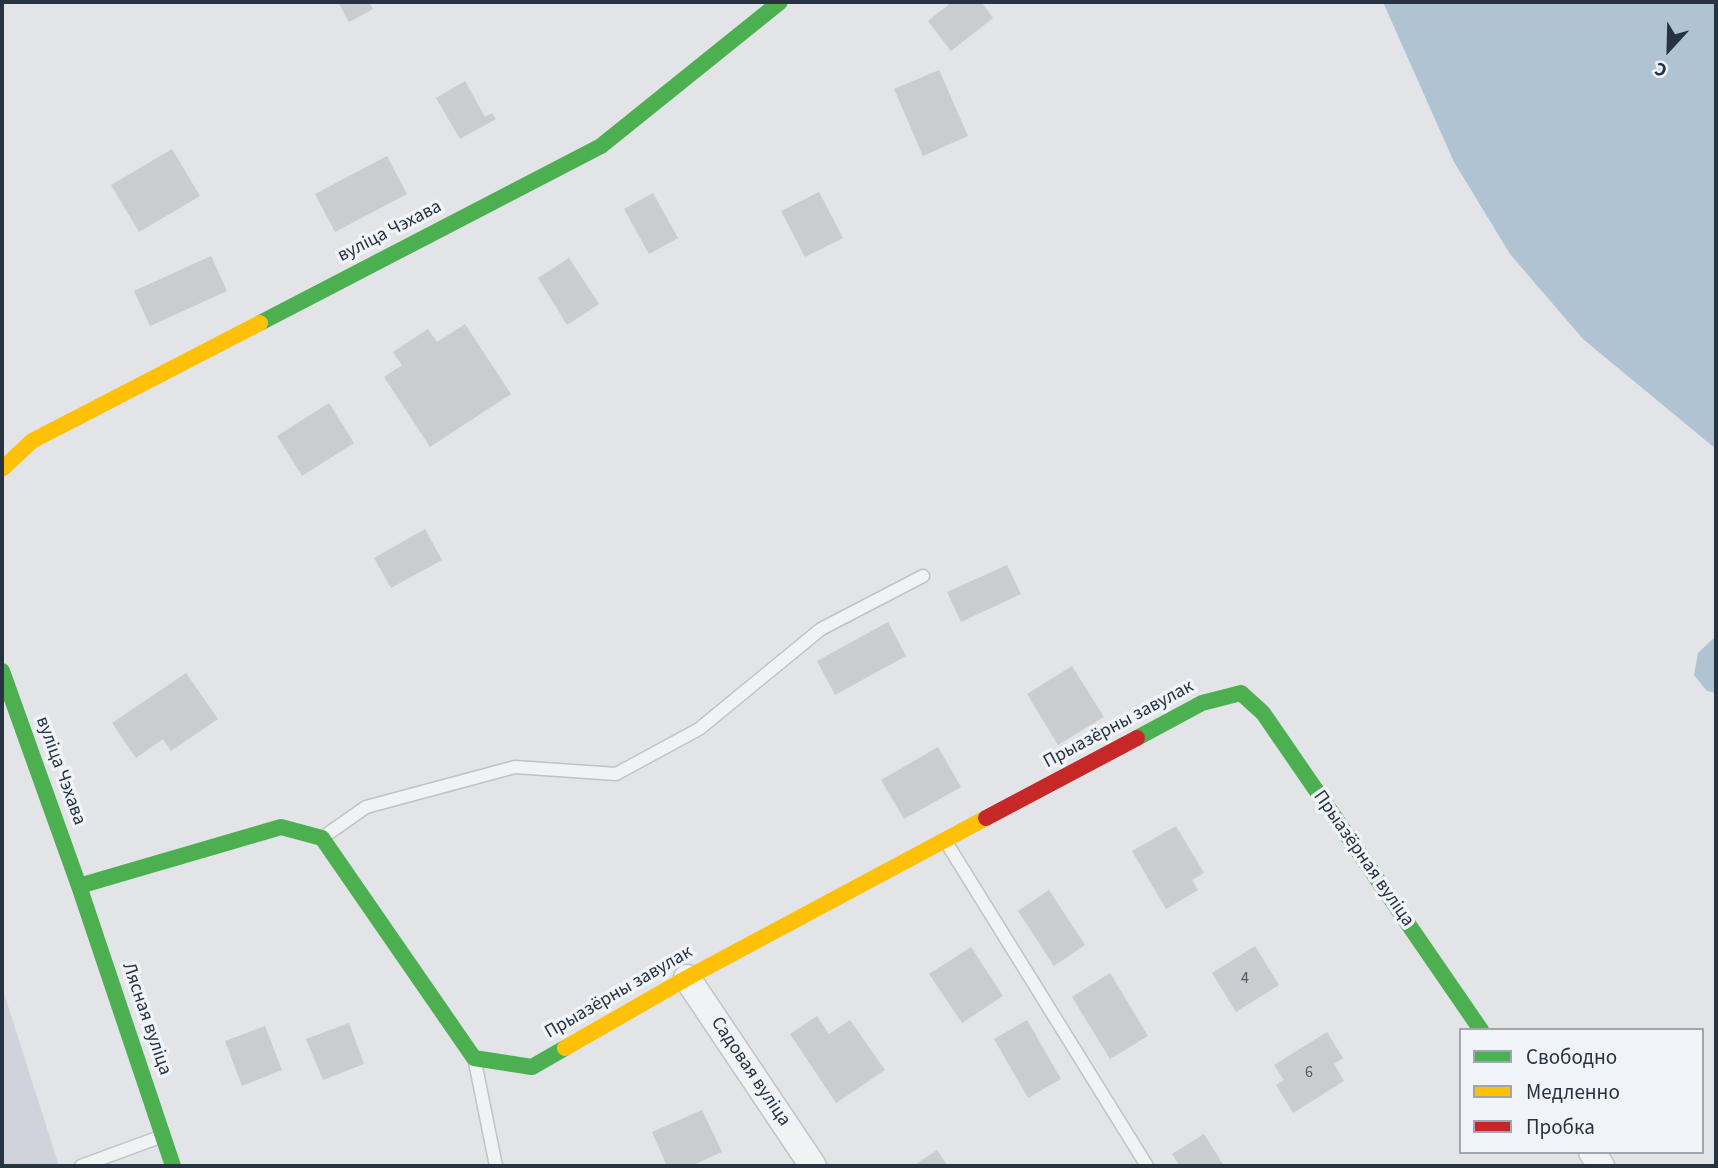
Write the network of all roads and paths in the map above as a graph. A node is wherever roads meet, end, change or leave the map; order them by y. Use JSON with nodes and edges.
{"nodes":[{"id":1,"x":779,"y":2,"type":"edge"},
{"id":2,"x":2,"y":469,"type":"edge"},
{"id":3,"x":923,"y":576,"type":"dead end"},
{"id":4,"x":2,"y":671,"type":"edge"},
{"id":5,"x":1241,"y":693,"type":"joint"},
{"id":6,"x":322,"y":838,"type":"junction"},
{"id":7,"x":946,"y":841,"type":"junction"},
{"id":8,"x":79,"y":886,"type":"junction"},
{"id":9,"x":687,"y":978,"type":"junction"},
{"id":10,"x":1480,"y":1028,"type":"edge"},
{"id":11,"x":474,"y":1058,"type":"junction"},
{"id":12,"x":162,"y":1136,"type":"junction"},
{"id":13,"x":81,"y":1166,"type":"edge"},
{"id":14,"x":173,"y":1166,"type":"edge"},
{"id":15,"x":496,"y":1166,"type":"edge"},
{"id":16,"x":813,"y":1166,"type":"edge"},
{"id":17,"x":1147,"y":1166,"type":"edge"}],
"edges":[{"from":1,"to":2,"type":"street","name":"вуліца Чэхава"},
{"from":3,"to":6,"type":"lane"},
{"from":4,"to":8,"type":"street","name":"вуліца Чэхава"},
{"from":5,"to":7,"type":"street","name":"Прыазёрны завулак"},
{"from":5,"to":10,"type":"street","name":"Прыазёрная вуліца"},
{"from":6,"to":8,"type":"street"},
{"from":6,"to":11,"type":"street"},
{"from":7,"to":9,"type":"street","name":"Прыазёрны завулак"},
{"from":7,"to":17,"type":"lane"},
{"from":8,"to":12,"type":"street","name":"Лясная вуліца"},
{"from":9,"to":11,"type":"street","name":"Прыазёрны завулак"},
{"from":9,"to":16,"type":"street","name":"Садовая вуліца"},
{"from":11,"to":15,"type":"lane"},
{"from":12,"to":13,"type":"lane"},
{"from":12,"to":14,"type":"street","name":"Лясная вуліца"}]}
